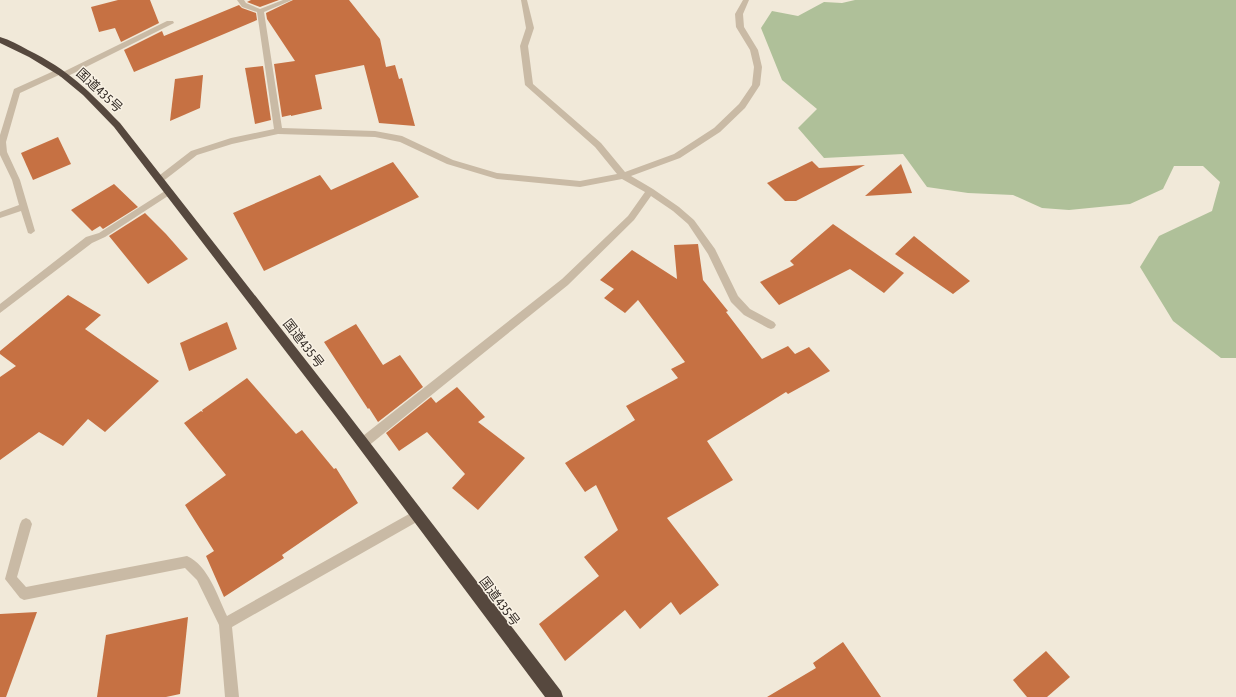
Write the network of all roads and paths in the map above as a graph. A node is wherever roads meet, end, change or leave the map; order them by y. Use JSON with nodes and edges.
{"nodes":[{"id":1,"x":240,"y":0,"type":"edge"},
{"id":2,"x":289,"y":0,"type":"edge"},
{"id":3,"x":524,"y":0,"type":"edge"},
{"id":4,"x":746,"y":0,"type":"edge"},
{"id":5,"x":260,"y":11,"type":"junction"},
{"id":6,"x":170,"y":23,"type":"dead end"},
{"id":7,"x":0,"y":40,"type":"edge"},
{"id":8,"x":61,"y":73,"type":"junction"},
{"id":9,"x":278,"y":131,"type":"junction"},
{"id":10,"x":1,"y":152,"type":"edge"},
{"id":11,"x":623,"y":176,"type":"junction"},
{"id":12,"x":159,"y":180,"type":"junction"},
{"id":13,"x":650,"y":191,"type":"junction"},
{"id":14,"x":168,"y":192,"type":"junction"},
{"id":15,"x":23,"y":207,"type":"junction"},
{"id":16,"x":0,"y":215,"type":"edge"},
{"id":17,"x":31,"y":231,"type":"dead end"},
{"id":18,"x":0,"y":309,"type":"edge"},
{"id":19,"x":771,"y":325,"type":"dead end"},
{"id":20,"x":363,"y":443,"type":"junction"},
{"id":21,"x":418,"y":515,"type":"junction"},
{"id":22,"x":26,"y":524,"type":"dead end"},
{"id":23,"x":225,"y":624,"type":"junction"},
{"id":24,"x":232,"y":697,"type":"edge"},
{"id":25,"x":555,"y":697,"type":"edge"}],
"edges":[{"from":1,"to":5,"type":"street"},
{"from":2,"to":5,"type":"street"},
{"from":3,"to":11,"type":"street"},
{"from":4,"to":11,"type":"street"},
{"from":5,"to":9,"type":"street"},
{"from":6,"to":8,"type":"street"},
{"from":7,"to":8,"type":"highway","name":"国道435号"},
{"from":8,"to":10,"type":"street"},
{"from":8,"to":12,"type":"highway","name":"国道435号"},
{"from":9,"to":11,"type":"street"},
{"from":9,"to":12,"type":"street"},
{"from":10,"to":15,"type":"street"},
{"from":11,"to":13,"type":"street"},
{"from":12,"to":14,"type":"highway","name":"国道435号"},
{"from":13,"to":19,"type":"street"},
{"from":13,"to":20,"type":"street"},
{"from":14,"to":18,"type":"street"},
{"from":14,"to":20,"type":"highway","name":"国道435号"},
{"from":15,"to":16,"type":"street"},
{"from":15,"to":17,"type":"street"},
{"from":20,"to":21,"type":"highway","name":"国道435号"},
{"from":21,"to":23,"type":"street"},
{"from":21,"to":25,"type":"highway","name":"国道435号"},
{"from":22,"to":23,"type":"street"},
{"from":23,"to":24,"type":"street"}]}
